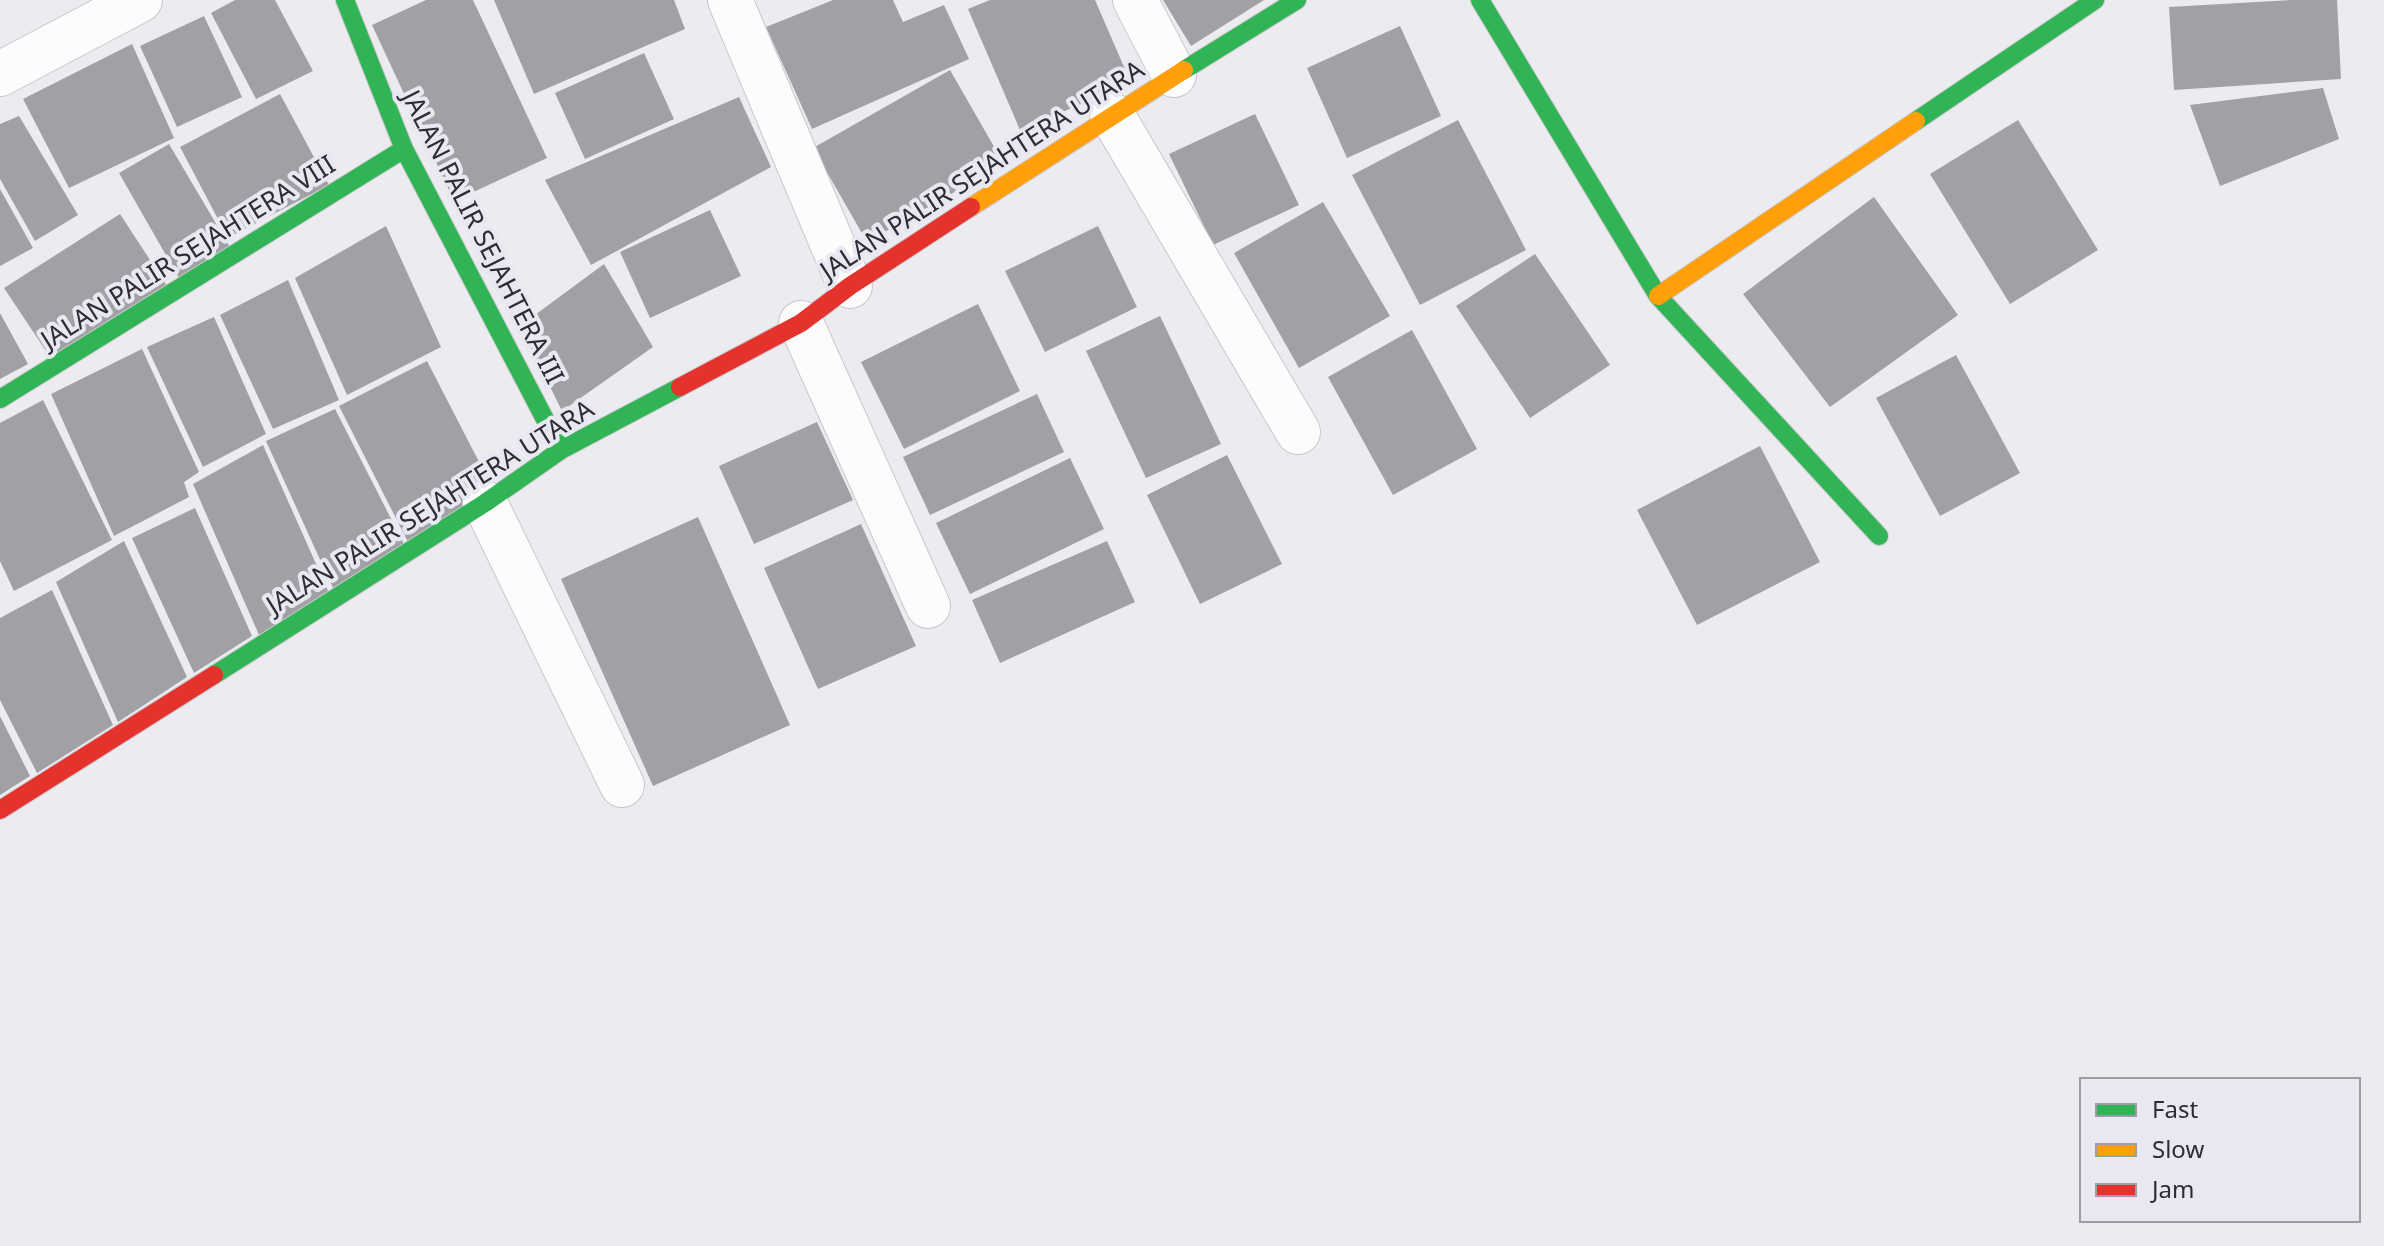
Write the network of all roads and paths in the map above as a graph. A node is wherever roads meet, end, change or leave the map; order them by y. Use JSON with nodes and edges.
{"nodes":[{"id":1,"x":140,"y":0,"type":"edge"},
{"id":2,"x":345,"y":0,"type":"edge"},
{"id":3,"x":730,"y":0,"type":"edge"},
{"id":4,"x":1135,"y":0,"type":"edge"},
{"id":5,"x":1297,"y":0,"type":"edge"},
{"id":6,"x":1480,"y":0,"type":"edge"},
{"id":7,"x":2095,"y":0,"type":"edge"},
{"id":8,"x":0,"y":74,"type":"edge"},
{"id":9,"x":1174,"y":75,"type":"junction"},
{"id":10,"x":1112,"y":115,"type":"junction"},
{"id":11,"x":404,"y":149,"type":"junction"},
{"id":12,"x":850,"y":286,"type":"junction"},
{"id":13,"x":1658,"y":296,"type":"junction"},
{"id":14,"x":801,"y":323,"type":"junction"},
{"id":15,"x":0,"y":399,"type":"edge"},
{"id":16,"x":1298,"y":432,"type":"dead end"},
{"id":17,"x":561,"y":450,"type":"junction"},
{"id":18,"x":485,"y":503,"type":"junction"},
{"id":19,"x":1879,"y":536,"type":"dead end"},
{"id":20,"x":928,"y":606,"type":"dead end"},
{"id":21,"x":622,"y":785,"type":"dead end"},
{"id":22,"x":0,"y":810,"type":"edge"}],
"edges":[{"from":1,"to":8,"type":"street"},
{"from":2,"to":11,"type":"street","name":"JALAN PALIR SEJAHTERA III"},
{"from":3,"to":12,"type":"street"},
{"from":4,"to":9,"type":"street"},
{"from":5,"to":9,"type":"street","name":"JALAN PALIR SEJAHTERA UTARA"},
{"from":6,"to":13,"type":"street"},
{"from":7,"to":13,"type":"street"},
{"from":9,"to":10,"type":"street","name":"JALAN PALIR SEJAHTERA UTARA"},
{"from":10,"to":12,"type":"street","name":"JALAN PALIR SEJAHTERA UTARA"},
{"from":10,"to":16,"type":"street"},
{"from":11,"to":15,"type":"street","name":"JALAN PALIR SEJAHTERA VIII"},
{"from":11,"to":17,"type":"street","name":"JALAN PALIR SEJAHTERA III"},
{"from":12,"to":14,"type":"street","name":"JALAN PALIR SEJAHTERA UTARA"},
{"from":13,"to":19,"type":"street"},
{"from":14,"to":17,"type":"street","name":"JALAN PALIR SEJAHTERA UTARA"},
{"from":14,"to":20,"type":"street"},
{"from":17,"to":18,"type":"street","name":"JALAN PALIR SEJAHTERA UTARA"},
{"from":18,"to":21,"type":"street"},
{"from":18,"to":22,"type":"street","name":"JALAN PALIR SEJAHTERA UTARA"}]}
